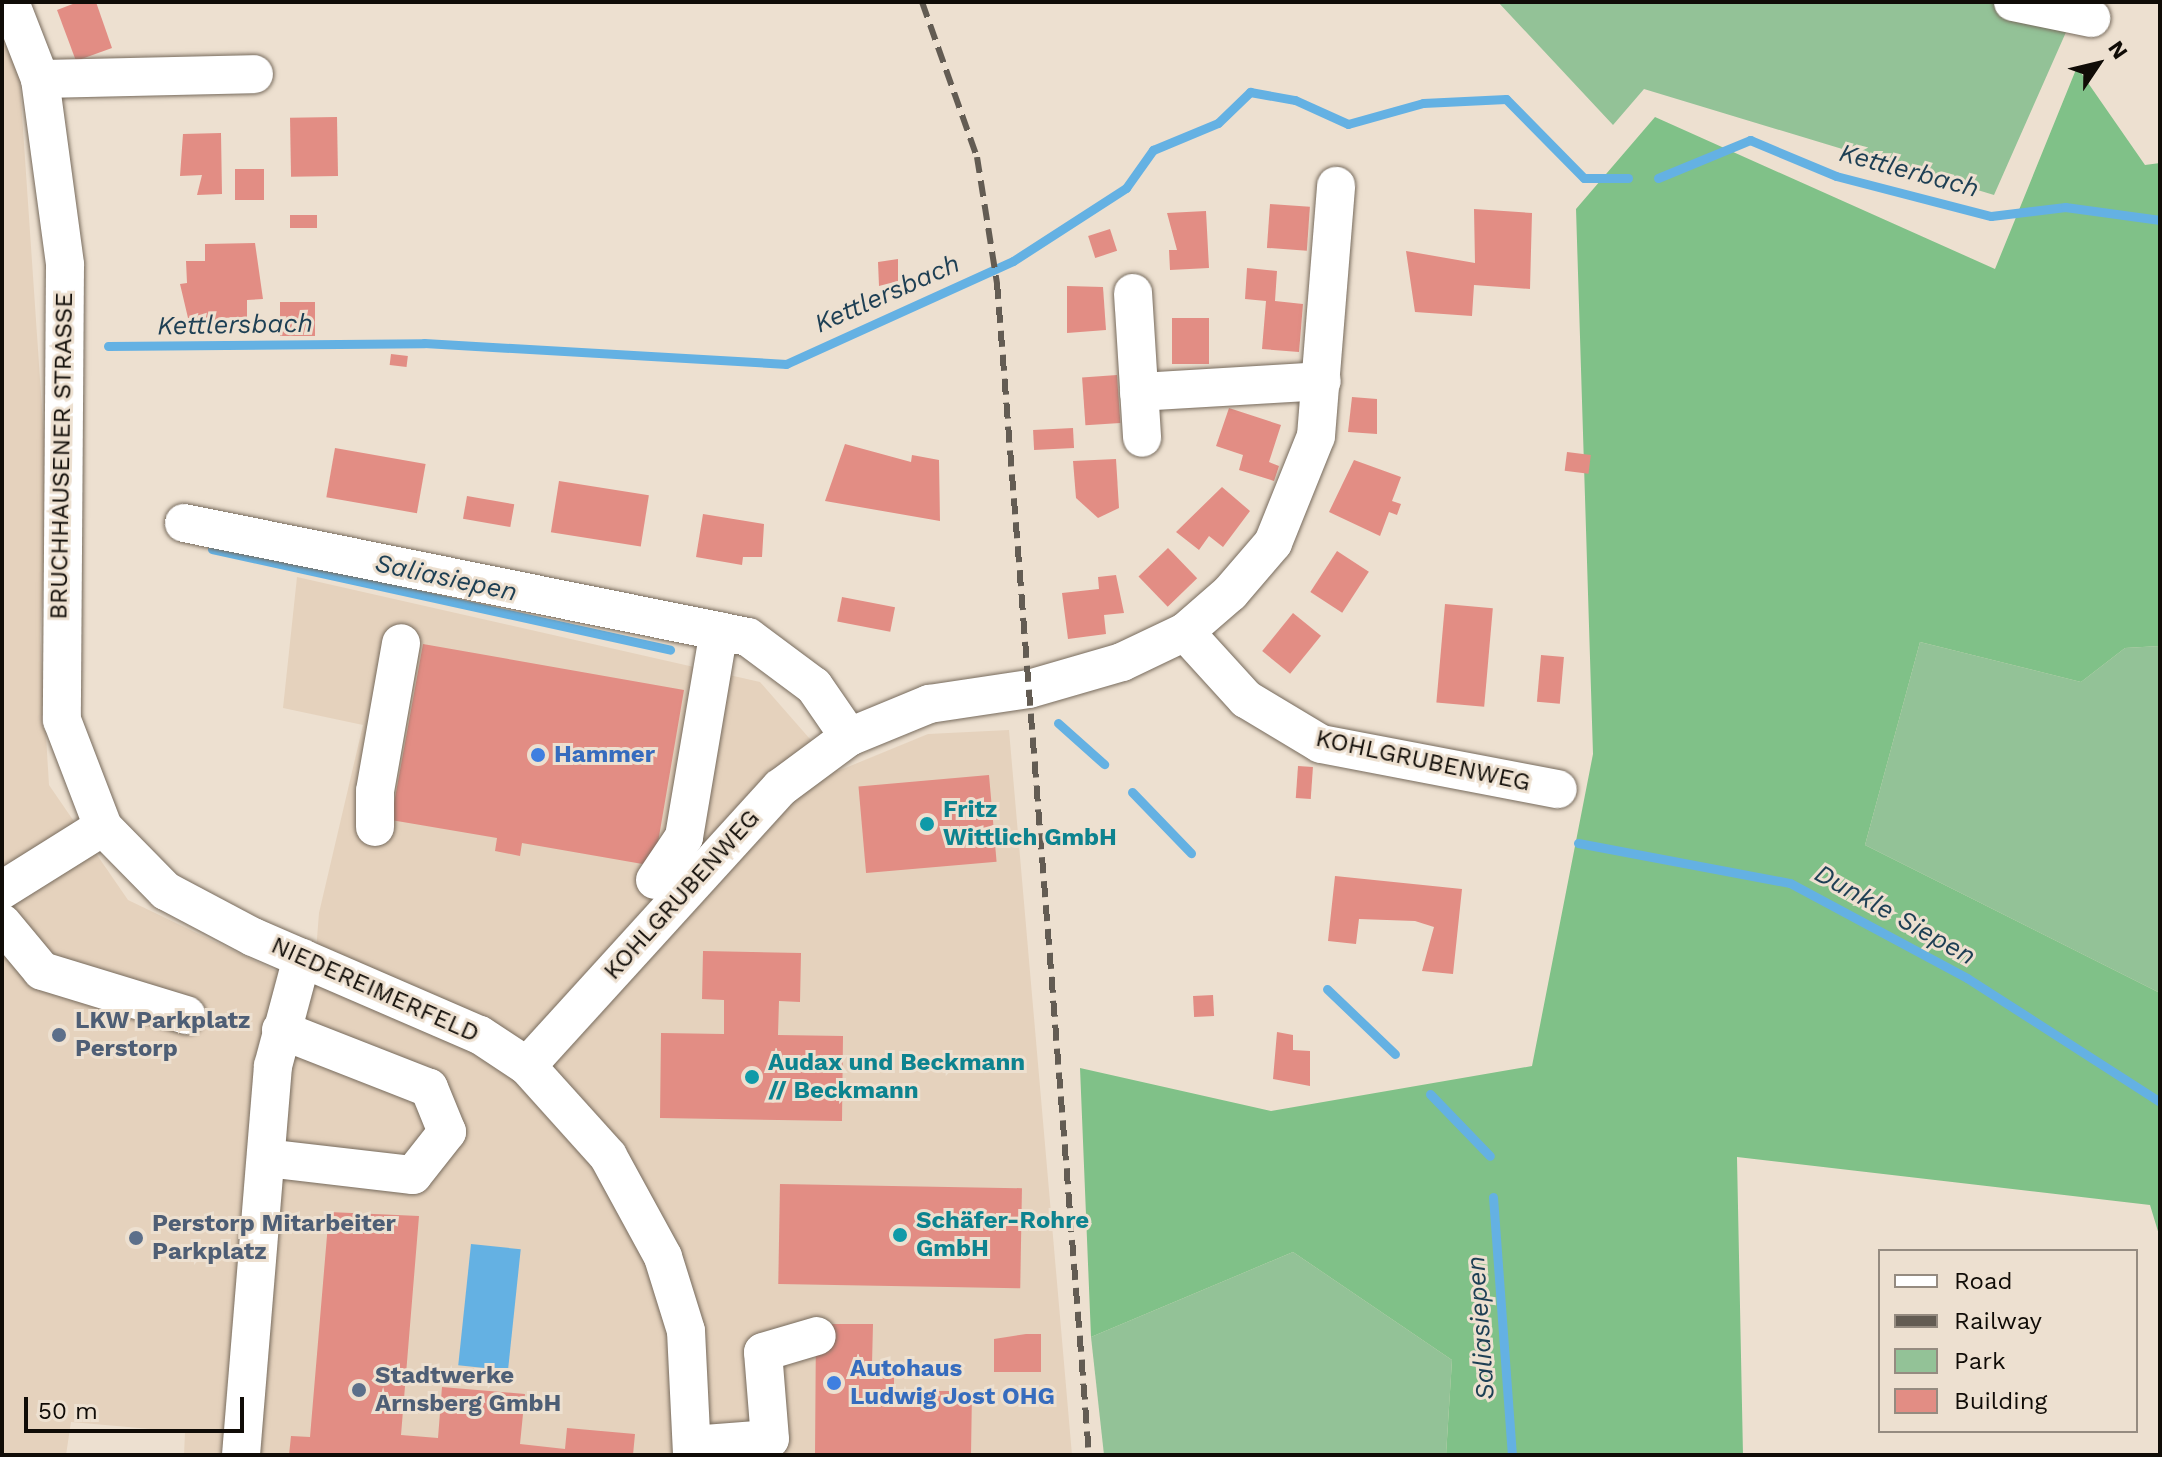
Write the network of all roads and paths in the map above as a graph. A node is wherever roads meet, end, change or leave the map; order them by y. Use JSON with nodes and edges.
{"nodes":[{"id":1,"x":10,"y":2,"type":"edge"},
{"id":2,"x":2013,"y":2,"type":"edge"},
{"id":3,"x":2091,"y":18,"type":"dead end"},
{"id":4,"x":254,"y":74,"type":"dead end"},
{"id":5,"x":40,"y":79,"type":"junction"},
{"id":6,"x":1336,"y":186,"type":"dead end"},
{"id":7,"x":1133,"y":293,"type":"dead end"},
{"id":8,"x":1322,"y":381,"type":"junction"},
{"id":9,"x":1139,"y":392,"type":"junction"},
{"id":10,"x":1142,"y":438,"type":"dead end"},
{"id":11,"x":184,"y":523,"type":"dead end"},
{"id":12,"x":719,"y":631,"type":"junction"},
{"id":13,"x":1185,"y":632,"type":"junction"},
{"id":14,"x":401,"y":643,"type":"dead end"},
{"id":15,"x":849,"y":737,"type":"junction"},
{"id":16,"x":1558,"y":789,"type":"dead end"},
{"id":17,"x":103,"y":827,"type":"junction"},
{"id":18,"x":375,"y":827,"type":"dead end"},
{"id":19,"x":655,"y":880,"type":"dead end"},
{"id":20,"x":3,"y":900,"type":"edge"},
{"id":21,"x":302,"y":958,"type":"junction"},
{"id":22,"x":186,"y":1015,"type":"dead end"},
{"id":23,"x":281,"y":1030,"type":"junction"},
{"id":24,"x":527,"y":1066,"type":"junction"},
{"id":25,"x":266,"y":1158,"type":"junction"},
{"id":26,"x":817,"y":1336,"type":"dead end"},
{"id":27,"x":772,"y":1447,"type":"edge"},
{"id":28,"x":692,"y":1450,"type":"edge"},
{"id":29,"x":241,"y":1455,"type":"edge"}],
"edges":[{"from":1,"to":5,"type":"street","name":"BRUCHHAUSENER STRASSE"},
{"from":2,"to":3,"type":"street"},
{"from":4,"to":5,"type":"street"},
{"from":5,"to":17,"type":"street","name":"BRUCHHAUSENER STRASSE"},
{"from":6,"to":8,"type":"street","name":"KOHLGRUBENWEG"},
{"from":7,"to":9,"type":"street"},
{"from":8,"to":9,"type":"street"},
{"from":8,"to":13,"type":"street","name":"KOHLGRUBENWEG"},
{"from":9,"to":10,"type":"street"},
{"from":11,"to":12,"type":"street"},
{"from":12,"to":15,"type":"street"},
{"from":12,"to":19,"type":"street"},
{"from":13,"to":15,"type":"street","name":"KOHLGRUBENWEG"},
{"from":13,"to":16,"type":"street","name":"KOHLGRUBENWEG"},
{"from":14,"to":18,"type":"street"},
{"from":15,"to":24,"type":"street","name":"KOHLGRUBENWEG"},
{"from":17,"to":20,"type":"street"},
{"from":17,"to":21,"type":"street","name":"NIEDEREIMERFELD"},
{"from":20,"to":22,"type":"street"},
{"from":21,"to":23,"type":"street"},
{"from":21,"to":24,"type":"street","name":"NIEDEREIMERFELD"},
{"from":23,"to":25,"type":"street"},
{"from":23,"to":25,"type":"street"},
{"from":24,"to":28,"type":"street","name":"NIEDEREIMERFELD"},
{"from":25,"to":29,"type":"street"},
{"from":26,"to":27,"type":"street"},
{"from":27,"to":28,"type":"street"}]}
